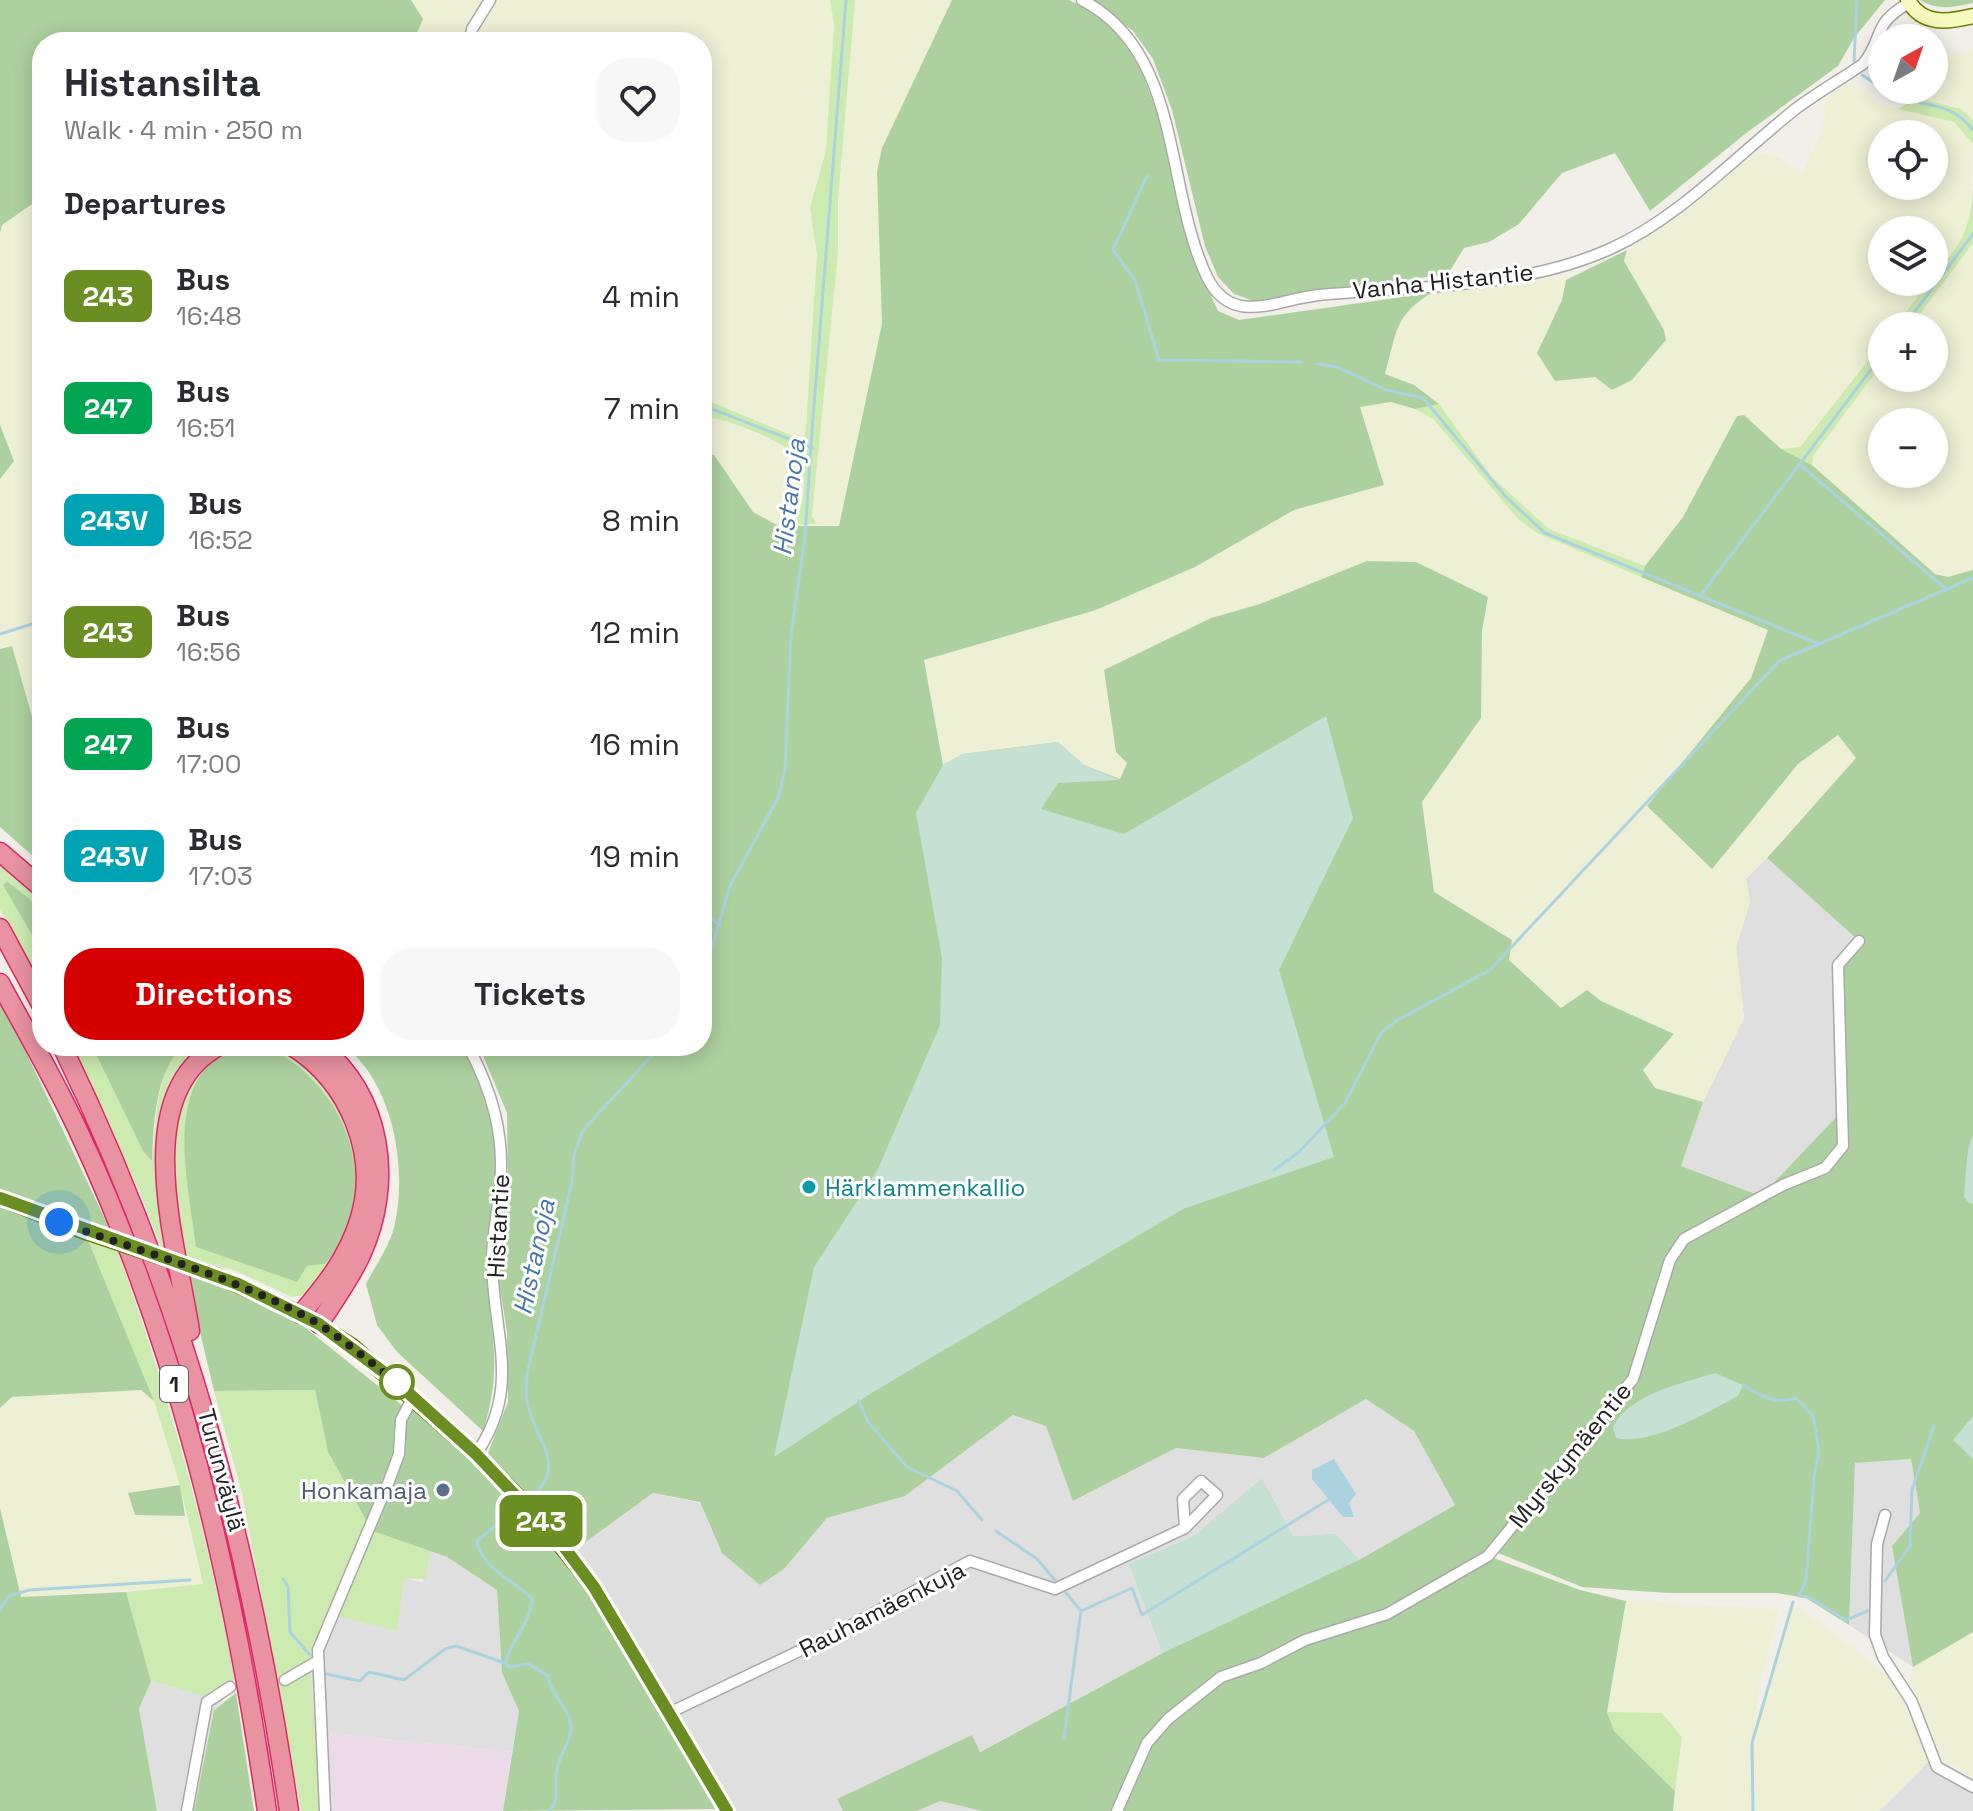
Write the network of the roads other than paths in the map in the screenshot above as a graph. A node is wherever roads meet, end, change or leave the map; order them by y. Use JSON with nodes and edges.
{"nodes":[{"id":1,"x":490,"y":0,"type":"edge"},
{"id":2,"x":1082,"y":0,"type":"edge"},
{"id":3,"x":1908,"y":2,"type":"edge"},
{"id":4,"x":1973,"y":16,"type":"edge"},
{"id":5,"x":472,"y":32,"type":"edge"},
{"id":6,"x":0,"y":852,"type":"edge"},
{"id":7,"x":32,"y":879,"type":"edge"},
{"id":8,"x":0,"y":928,"type":"edge"},
{"id":9,"x":1859,"y":941,"type":"dead end"},
{"id":10,"x":0,"y":983,"type":"edge"},
{"id":11,"x":32,"y":987,"type":"edge"},
{"id":12,"x":32,"y":1045,"type":"edge"},
{"id":13,"x":38,"y":1056,"type":"edge"},
{"id":14,"x":67,"y":1056,"type":"edge"},
{"id":15,"x":205,"y":1056,"type":"edge"},
{"id":16,"x":305,"y":1056,"type":"edge"},
{"id":17,"x":329,"y":1056,"type":"edge"},
{"id":18,"x":472,"y":1056,"type":"edge"},
{"id":19,"x":0,"y":1198,"type":"edge"},
{"id":20,"x":301,"y":1314,"type":"junction"},
{"id":21,"x":319,"y":1324,"type":"junction"},
{"id":22,"x":197,"y":1385,"type":"junction"},
{"id":23,"x":413,"y":1397,"type":"junction"},
{"id":24,"x":476,"y":1454,"type":"junction"},
{"id":25,"x":1885,"y":1515,"type":"dead end"},
{"id":26,"x":1185,"y":1528,"type":"dead end"},
{"id":27,"x":316,"y":1662,"type":"junction"},
{"id":28,"x":285,"y":1680,"type":"dead end"},
{"id":29,"x":230,"y":1687,"type":"dead end"},
{"id":30,"x":671,"y":1712,"type":"junction"},
{"id":31,"x":1973,"y":1787,"type":"edge"},
{"id":32,"x":187,"y":1811,"type":"edge"},
{"id":33,"x":267,"y":1811,"type":"edge"},
{"id":34,"x":289,"y":1811,"type":"edge"},
{"id":35,"x":325,"y":1811,"type":"edge"},
{"id":36,"x":727,"y":1811,"type":"edge"},
{"id":37,"x":1117,"y":1811,"type":"edge"}],
"edges":[{"from":1,"to":5,"type":"street"},
{"from":2,"to":3,"type":"street","name":"Vanha Histantie"},
{"from":3,"to":4,"type":"main road"},
{"from":6,"to":7,"type":"highway"},
{"from":8,"to":11,"type":"highway"},
{"from":9,"to":37,"type":"street","name":"Myrskymäentie"},
{"from":10,"to":12,"type":"highway","name":"Turunväylä","number":"1"},
{"from":13,"to":33,"type":"highway","name":"Turunväylä","number":"1"},
{"from":14,"to":22,"type":"highway","name":"Turunväylä","number":"1"},
{"from":15,"to":22,"type":"highway"},
{"from":16,"to":20,"type":"highway"},
{"from":17,"to":21,"type":"highway"},
{"from":18,"to":24,"type":"street","name":"Histantie"},
{"from":19,"to":20,"type":"main road","bridge":true},
{"from":20,"to":21,"type":"main road"},
{"from":21,"to":23,"type":"main road"},
{"from":22,"to":34,"type":"highway","name":"Turunväylä","number":"1"},
{"from":23,"to":24,"type":"main road"},
{"from":23,"to":27,"type":"street"},
{"from":24,"to":30,"type":"main road"},
{"from":25,"to":31,"type":"street"},
{"from":26,"to":30,"type":"street","name":"Rauhamäenkuja"},
{"from":27,"to":28,"type":"street"},
{"from":27,"to":35,"type":"street"},
{"from":29,"to":32,"type":"street"},
{"from":30,"to":36,"type":"main road"}]}
